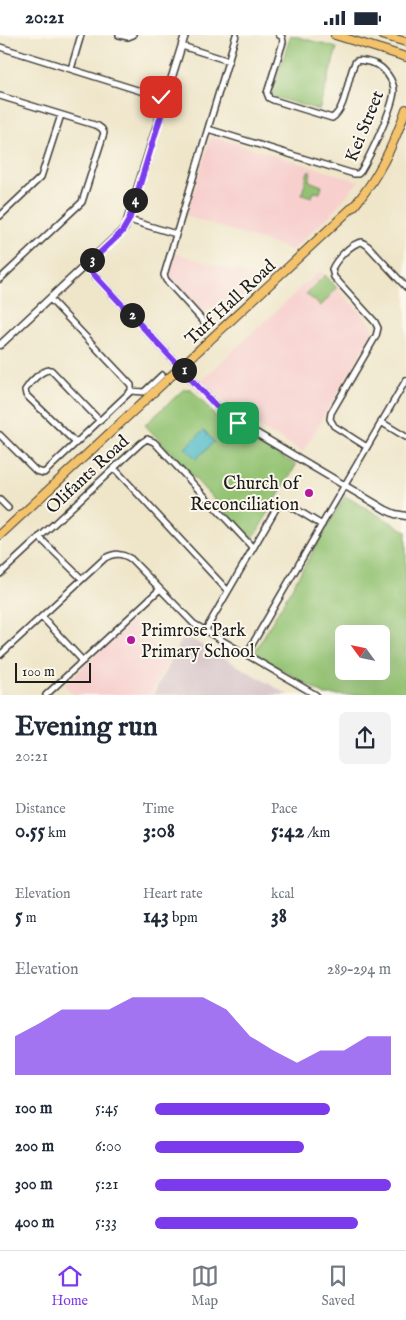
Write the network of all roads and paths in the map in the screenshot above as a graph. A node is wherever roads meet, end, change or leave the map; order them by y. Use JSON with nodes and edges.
{"nodes":[{"id":1,"x":81,"y":35,"type":"edge"},
{"id":2,"x":119,"y":35,"type":"edge"},
{"id":3,"x":133,"y":35,"type":"edge"},
{"id":4,"x":185,"y":35,"type":"edge"},
{"id":5,"x":236,"y":35,"type":"edge"},
{"id":6,"x":279,"y":35,"type":"edge"},
{"id":7,"x":335,"y":35,"type":"edge"},
{"id":8,"x":382,"y":35,"type":"edge"},
{"id":9,"x":404,"y":39,"type":"edge"},
{"id":10,"x":182,"y":46,"type":"junction"},
{"id":11,"x":0,"y":47,"type":"edge"},
{"id":12,"x":406,"y":57,"type":"edge"},
{"id":13,"x":228,"y":61,"type":"junction"},
{"id":14,"x":71,"y":69,"type":"junction"},
{"id":15,"x":0,"y":96,"type":"edge"},
{"id":16,"x":166,"y":99,"type":"junction"},
{"id":17,"x":406,"y":109,"type":"edge"},
{"id":18,"x":61,"y":115,"type":"junction"},
{"id":19,"x":208,"y":129,"type":"junction"},
{"id":20,"x":0,"y":216,"type":"edge"},
{"id":21,"x":129,"y":220,"type":"junction"},
{"id":22,"x":176,"y":234,"type":"junction"},
{"id":23,"x":86,"y":266,"type":"junction"},
{"id":24,"x":0,"y":279,"type":"edge"},
{"id":25,"x":406,"y":287,"type":"edge"},
{"id":26,"x":50,"y":299,"type":"junction"},
{"id":27,"x":205,"y":323,"type":"dead end"},
{"id":28,"x":0,"y":345,"type":"edge"},
{"id":29,"x":181,"y":368,"type":"junction"},
{"id":30,"x":162,"y":375,"type":"dead end"},
{"id":31,"x":406,"y":380,"type":"edge"},
{"id":32,"x":131,"y":391,"type":"junction"},
{"id":33,"x":100,"y":421,"type":"junction"},
{"id":34,"x":381,"y":422,"type":"junction"},
{"id":35,"x":0,"y":435,"type":"edge"},
{"id":36,"x":406,"y":437,"type":"edge"},
{"id":37,"x":76,"y":443,"type":"junction"},
{"id":38,"x":367,"y":447,"type":"junction"},
{"id":39,"x":114,"y":468,"type":"junction"},
{"id":40,"x":345,"y":485,"type":"junction"},
{"id":41,"x":0,"y":500,"type":"edge"},
{"id":42,"x":8,"y":508,"type":"dead end"},
{"id":43,"x":406,"y":516,"type":"edge"},
{"id":44,"x":322,"y":525,"type":"junction"},
{"id":45,"x":0,"y":535,"type":"edge"},
{"id":46,"x":39,"y":537,"type":"junction"},
{"id":47,"x":253,"y":548,"type":"junction"},
{"id":48,"x":0,"y":574,"type":"edge"},
{"id":49,"x":82,"y":579,"type":"junction"},
{"id":50,"x":160,"y":590,"type":"junction"},
{"id":51,"x":228,"y":591,"type":"junction"},
{"id":52,"x":42,"y":617,"type":"junction"},
{"id":53,"x":204,"y":631,"type":"junction"},
{"id":54,"x":0,"y":655,"type":"edge"},
{"id":55,"x":246,"y":655,"type":"junction"},
{"id":56,"x":82,"y":661,"type":"junction"},
{"id":57,"x":46,"y":695,"type":"edge"},
{"id":58,"x":316,"y":695,"type":"edge"}],
"edges":[{"from":1,"to":14,"type":"street"},
{"from":2,"to":3,"type":"street"},
{"from":4,"to":10,"type":"street"},
{"from":5,"to":13,"type":"street"},
{"from":6,"to":19,"type":"street","name":"Kei Street"},
{"from":7,"to":12,"type":"main road"},
{"from":8,"to":9,"type":"main road"},
{"from":10,"to":13,"type":"street"},
{"from":10,"to":16,"type":"street"},
{"from":11,"to":14,"type":"street"},
{"from":13,"to":19,"type":"street"},
{"from":14,"to":16,"type":"street"},
{"from":15,"to":18,"type":"street"},
{"from":16,"to":21,"type":"street"},
{"from":17,"to":29,"type":"main road","name":"Turf Hall Road"},
{"from":18,"to":20,"type":"street"},
{"from":18,"to":24,"type":"street"},
{"from":19,"to":22,"type":"street"},
{"from":21,"to":22,"type":"street"},
{"from":21,"to":23,"type":"street"},
{"from":22,"to":27,"type":"street"},
{"from":23,"to":26,"type":"street"},
{"from":23,"to":29,"type":"street"},
{"from":25,"to":38,"type":"street"},
{"from":26,"to":28,"type":"street"},
{"from":26,"to":32,"type":"street"},
{"from":29,"to":40,"type":"street"},
{"from":29,"to":45,"type":"main road","name":"Turf Hall Road"},
{"from":30,"to":32,"type":"street"},
{"from":31,"to":34,"type":"street"},
{"from":32,"to":33,"type":"street"},
{"from":33,"to":37,"type":"street"},
{"from":33,"to":37,"type":"street"},
{"from":34,"to":36,"type":"street"},
{"from":34,"to":38,"type":"street"},
{"from":35,"to":37,"type":"street"},
{"from":38,"to":40,"type":"street"},
{"from":39,"to":46,"type":"street","name":"Olifants Road"},
{"from":39,"to":47,"type":"street","name":"Olifants Road"},
{"from":39,"to":51,"type":"street"},
{"from":40,"to":43,"type":"street"},
{"from":40,"to":44,"type":"street"},
{"from":41,"to":42,"type":"street"},
{"from":44,"to":47,"type":"street"},
{"from":44,"to":55,"type":"street"},
{"from":46,"to":48,"type":"street","name":"Olifants Road"},
{"from":46,"to":49,"type":"street"},
{"from":47,"to":51,"type":"street"},
{"from":49,"to":50,"type":"street"},
{"from":49,"to":52,"type":"street"},
{"from":50,"to":53,"type":"street"},
{"from":50,"to":56,"type":"street"},
{"from":51,"to":53,"type":"street"},
{"from":52,"to":54,"type":"street"},
{"from":52,"to":56,"type":"street"},
{"from":53,"to":55,"type":"street"},
{"from":55,"to":58,"type":"street"},
{"from":56,"to":57,"type":"street"}]}
